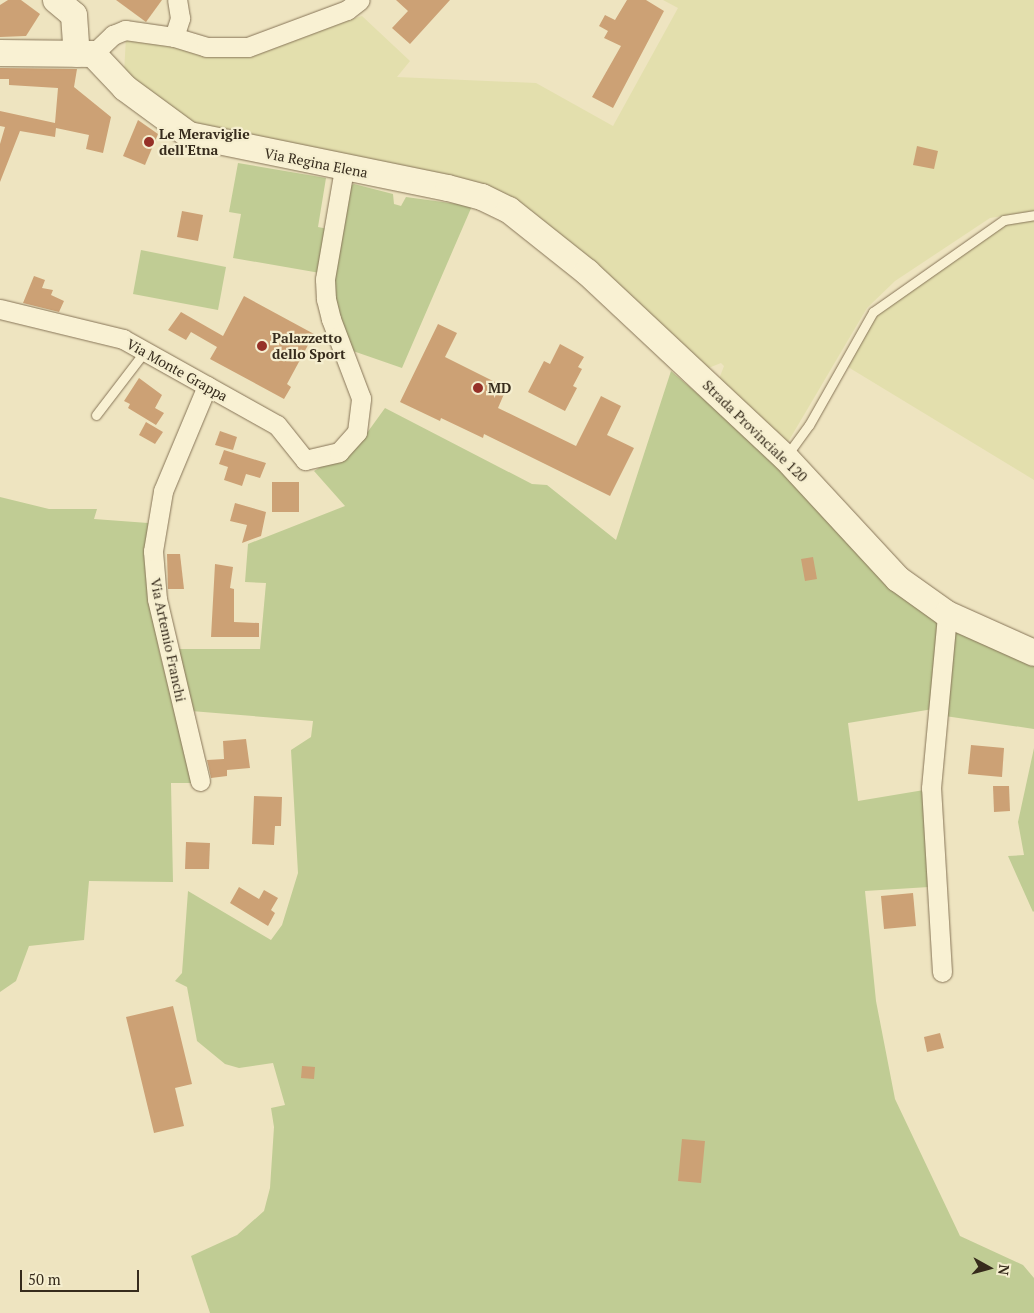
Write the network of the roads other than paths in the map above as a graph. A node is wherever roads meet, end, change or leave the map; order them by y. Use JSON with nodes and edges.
{"nodes":[{"id":1,"x":56,"y":0,"type":"edge"},
{"id":2,"x":177,"y":0,"type":"edge"},
{"id":3,"x":360,"y":0,"type":"edge"},
{"id":4,"x":174,"y":37,"type":"junction"},
{"id":5,"x":0,"y":54,"type":"edge"},
{"id":6,"x":85,"y":54,"type":"junction"},
{"id":7,"x":344,"y":169,"type":"junction"},
{"id":8,"x":1034,"y":216,"type":"edge"},
{"id":9,"x":534,"y":227,"type":"joint"},
{"id":10,"x":0,"y":309,"type":"edge"},
{"id":11,"x":145,"y":351,"type":"junction"},
{"id":12,"x":207,"y":386,"type":"junction"},
{"id":13,"x":96,"y":415,"type":"dead end"},
{"id":14,"x":785,"y":458,"type":"junction"},
{"id":15,"x":947,"y":614,"type":"junction"},
{"id":16,"x":1034,"y":653,"type":"edge"},
{"id":17,"x":200,"y":782,"type":"dead end"},
{"id":18,"x":942,"y":972,"type":"dead end"}],
"edges":[{"from":1,"to":6,"type":"street"},
{"from":2,"to":4,"type":"street"},
{"from":3,"to":4,"type":"street"},
{"from":4,"to":6,"type":"street"},
{"from":5,"to":6,"type":"street"},
{"from":6,"to":7,"type":"street","name":"Via Regina Elena"},
{"from":7,"to":9,"type":"street","name":"Via Regina Elena"},
{"from":7,"to":12,"type":"street","name":"Via Monte Grappa"},
{"from":8,"to":14,"type":"lane"},
{"from":9,"to":14,"type":"street","name":"Strada Provinciale 120"},
{"from":10,"to":11,"type":"street","name":"Via Monte Grappa"},
{"from":11,"to":12,"type":"street","name":"Via Monte Grappa"},
{"from":11,"to":13,"type":"lane"},
{"from":12,"to":17,"type":"street","name":"Via Artemio Franchi"},
{"from":14,"to":15,"type":"street","name":"Strada Provinciale 120"},
{"from":15,"to":16,"type":"street","name":"Strada Provinciale 120"},
{"from":15,"to":18,"type":"street"}]}
